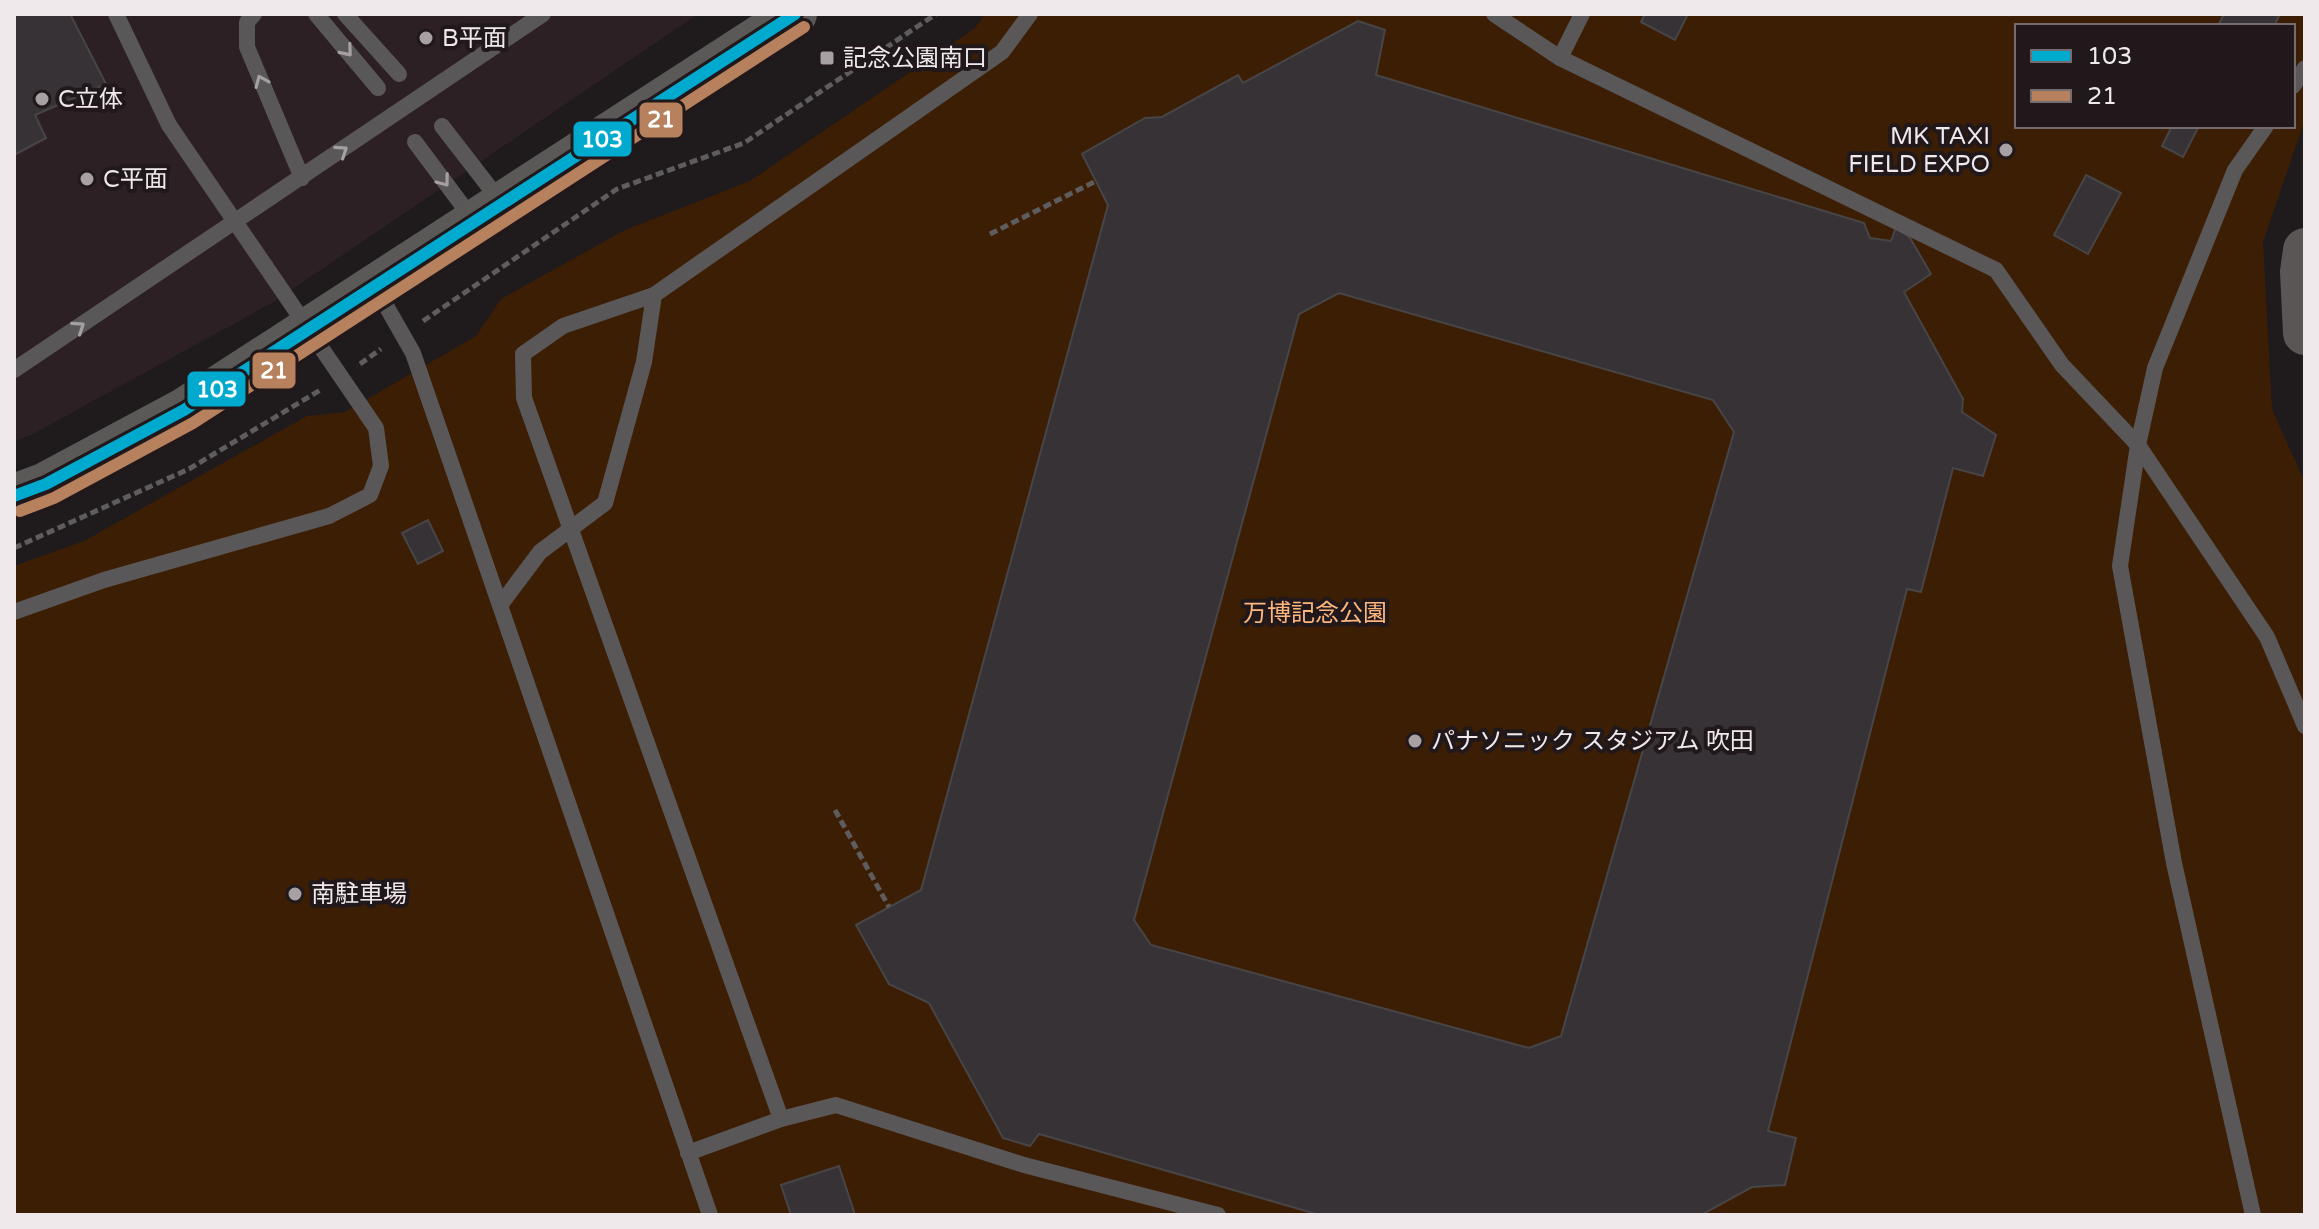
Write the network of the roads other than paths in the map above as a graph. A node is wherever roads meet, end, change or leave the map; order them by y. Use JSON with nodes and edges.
{"nodes":[{"id":1,"x":116,"y":14,"type":"edge"},
{"id":2,"x":254,"y":14,"type":"edge"},
{"id":3,"x":316,"y":14,"type":"edge"},
{"id":4,"x":345,"y":14,"type":"edge"},
{"id":5,"x":543,"y":14,"type":"edge"},
{"id":6,"x":795,"y":14,"type":"edge"},
{"id":7,"x":1030,"y":14,"type":"edge"},
{"id":8,"x":1494,"y":14,"type":"edge"},
{"id":9,"x":1582,"y":14,"type":"edge"},
{"id":10,"x":1560,"y":58,"type":"junction"},
{"id":11,"x":399,"y":74,"type":"dead end"},
{"id":12,"x":378,"y":88,"type":"dead end"},
{"id":13,"x":442,"y":126,"type":"dead end"},
{"id":14,"x":2265,"y":128,"type":"edge"},
{"id":15,"x":415,"y":142,"type":"dead end"},
{"id":16,"x":302,"y":178,"type":"junction"},
{"id":17,"x":488,"y":212,"type":"junction"},
{"id":18,"x":2305,"y":250,"type":"edge"},
{"id":19,"x":376,"y":288,"type":"junction"},
{"id":20,"x":654,"y":295,"type":"junction"},
{"id":21,"x":2305,"y":333,"type":"edge"},
{"id":22,"x":14,"y":370,"type":"edge"},
{"id":23,"x":2138,"y":445,"type":"junction"},
{"id":24,"x":14,"y":496,"type":"edge"},
{"id":25,"x":572,"y":528,"type":"junction"},
{"id":26,"x":45,"y":602,"type":"junction"},
{"id":27,"x":501,"y":604,"type":"junction"},
{"id":28,"x":14,"y":612,"type":"edge"},
{"id":29,"x":14,"y":620,"type":"edge"},
{"id":30,"x":2305,"y":726,"type":"edge"},
{"id":31,"x":781,"y":1119,"type":"junction"},
{"id":32,"x":688,"y":1153,"type":"junction"},
{"id":33,"x":2251,"y":1214,"type":"edge"},
{"id":34,"x":710,"y":1215,"type":"edge"},
{"id":35,"x":1218,"y":1215,"type":"edge"}],
"edges":[{"from":1,"to":26,"type":"lane","bridge":true},
{"from":16,"to":2,"type":"lane","one_way":true},
{"from":3,"to":12,"type":"lane","one_way":true},
{"from":4,"to":11,"type":"lane"},
{"from":16,"to":5,"type":"lane","one_way":true},
{"from":6,"to":17,"type":"main road"},
{"from":7,"to":20,"type":"lane"},
{"from":8,"to":10,"type":"lane"},
{"from":9,"to":10,"type":"lane"},
{"from":10,"to":23,"type":"lane"},
{"from":13,"to":17,"type":"lane"},
{"from":14,"to":23,"type":"lane"},
{"from":15,"to":17,"type":"lane","one_way":true},
{"from":22,"to":16,"type":"lane","one_way":true},
{"from":17,"to":19,"type":"main road"},
{"from":18,"to":21,"type":"highway"},
{"from":19,"to":24,"type":"main road"},
{"from":19,"to":27,"type":"lane"},
{"from":20,"to":25,"type":"lane"},
{"from":20,"to":25,"type":"lane"},
{"from":23,"to":30,"type":"lane"},
{"from":23,"to":33,"type":"lane"},
{"from":25,"to":27,"type":"lane"},
{"from":25,"to":31,"type":"lane"},
{"from":26,"to":28,"type":"lane"},
{"from":26,"to":29,"type":"lane"},
{"from":27,"to":32,"type":"lane"},
{"from":31,"to":32,"type":"lane"},
{"from":31,"to":35,"type":"lane"},
{"from":32,"to":34,"type":"lane"}]}
